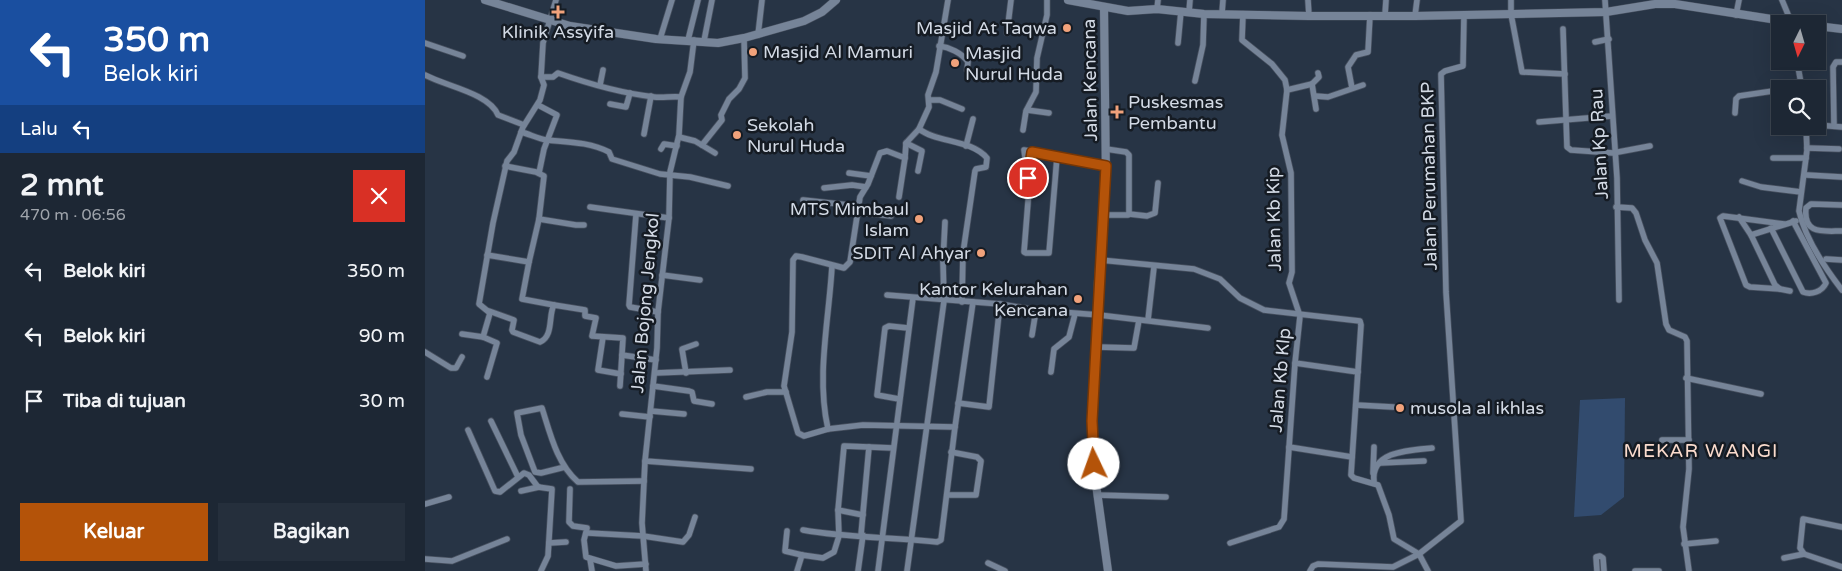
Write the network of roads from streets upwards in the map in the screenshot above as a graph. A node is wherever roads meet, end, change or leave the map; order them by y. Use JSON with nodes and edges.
{"nodes":[{"id":1,"x":485,"y":0,"type":"edge"},
{"id":2,"x":556,"y":0,"type":"edge"},
{"id":3,"x":672,"y":0,"type":"edge"},
{"id":4,"x":698,"y":0,"type":"edge"},
{"id":5,"x":712,"y":0,"type":"edge"},
{"id":6,"x":762,"y":0,"type":"edge"},
{"id":7,"x":836,"y":0,"type":"edge"},
{"id":8,"x":947,"y":0,"type":"edge"},
{"id":9,"x":1011,"y":0,"type":"edge"},
{"id":10,"x":1047,"y":0,"type":"edge"},
{"id":11,"x":1068,"y":0,"type":"edge"},
{"id":12,"x":1158,"y":0,"type":"edge"},
{"id":13,"x":1190,"y":0,"type":"edge"},
{"id":14,"x":1223,"y":0,"type":"edge"},
{"id":15,"x":1308,"y":0,"type":"edge"},
{"id":16,"x":1385,"y":0,"type":"edge"},
{"id":17,"x":1417,"y":0,"type":"edge"},
{"id":18,"x":1511,"y":0,"type":"edge"},
{"id":19,"x":1605,"y":0,"type":"edge"},
{"id":20,"x":1739,"y":0,"type":"edge"},
{"id":21,"x":1782,"y":0,"type":"edge"},
{"id":22,"x":1077,"y":1,"type":"edge"},
{"id":23,"x":1090,"y":2,"type":"edge"},
{"id":24,"x":1103,"y":7,"type":"junction"},
{"id":25,"x":1157,"y":9,"type":"junction"},
{"id":26,"x":1185,"y":12,"type":"junction"},
{"id":27,"x":1605,"y":12,"type":"junction"},
{"id":28,"x":1222,"y":13,"type":"junction"},
{"id":29,"x":1204,"y":14,"type":"junction"},
{"id":30,"x":1243,"y":14,"type":"junction"},
{"id":31,"x":1511,"y":14,"type":"junction"},
{"id":32,"x":1370,"y":15,"type":"junction"},
{"id":33,"x":1385,"y":15,"type":"junction"},
{"id":34,"x":1463,"y":15,"type":"junction"},
{"id":35,"x":1737,"y":15,"type":"junction"},
{"id":36,"x":1789,"y":15,"type":"edge"},
{"id":37,"x":1309,"y":16,"type":"junction"},
{"id":38,"x":1415,"y":16,"type":"junction"},
{"id":39,"x":1771,"y":20,"type":"edge"},
{"id":40,"x":548,"y":21,"type":"junction"},
{"id":41,"x":1826,"y":27,"type":"edge"},
{"id":42,"x":1563,"y":29,"type":"dead end"},
{"id":43,"x":1842,"y":29,"type":"edge"},
{"id":44,"x":1007,"y":33,"type":"dead end"},
{"id":45,"x":758,"y":35,"type":"junction"},
{"id":46,"x":744,"y":38,"type":"junction"},
{"id":47,"x":660,"y":39,"type":"junction"},
{"id":48,"x":1609,"y":39,"type":"junction"},
{"id":49,"x":691,"y":40,"type":"junction"},
{"id":50,"x":704,"y":41,"type":"junction"},
{"id":51,"x":1595,"y":42,"type":"dead end"},
{"id":52,"x":425,"y":43,"type":"edge"},
{"id":53,"x":1178,"y":44,"type":"dead end"},
{"id":54,"x":939,"y":46,"type":"junction"},
{"id":55,"x":463,"y":56,"type":"dead end"},
{"id":56,"x":1842,"y":62,"type":"edge"},
{"id":57,"x":603,"y":70,"type":"dead end"},
{"id":58,"x":967,"y":70,"type":"dead end"},
{"id":59,"x":1318,"y":73,"type":"dead end"},
{"id":60,"x":1565,"y":74,"type":"junction"},
{"id":61,"x":425,"y":76,"type":"edge"},
{"id":62,"x":541,"y":77,"type":"junction"},
{"id":63,"x":1195,"y":81,"type":"dead end"},
{"id":64,"x":1312,"y":84,"type":"junction"},
{"id":65,"x":600,"y":85,"type":"junction"},
{"id":66,"x":1363,"y":85,"type":"dead end"},
{"id":67,"x":1352,"y":88,"type":"junction"},
{"id":68,"x":1287,"y":90,"type":"junction"},
{"id":69,"x":1771,"y":91,"type":"edge"},
{"id":70,"x":631,"y":93,"type":"junction"},
{"id":71,"x":651,"y":96,"type":"junction"},
{"id":72,"x":1315,"y":96,"type":"junction"},
{"id":73,"x":681,"y":97,"type":"junction"},
{"id":74,"x":929,"y":100,"type":"junction"},
{"id":75,"x":610,"y":104,"type":"dead end"},
{"id":76,"x":538,"y":105,"type":"junction"},
{"id":77,"x":962,"y":109,"type":"dead end"},
{"id":78,"x":1316,"y":109,"type":"dead end"},
{"id":79,"x":1027,"y":110,"type":"junction"},
{"id":80,"x":1049,"y":113,"type":"dead end"},
{"id":81,"x":1735,"y":114,"type":"dead end"},
{"id":82,"x":1612,"y":116,"type":"junction"},
{"id":83,"x":973,"y":119,"type":"dead end"},
{"id":84,"x":1567,"y":120,"type":"junction"},
{"id":85,"x":1539,"y":122,"type":"dead end"},
{"id":86,"x":524,"y":125,"type":"junction"},
{"id":87,"x":1826,"y":126,"type":"edge"},
{"id":88,"x":1834,"y":126,"type":"junction"},
{"id":89,"x":1842,"y":127,"type":"edge"},
{"id":90,"x":919,"y":129,"type":"junction"},
{"id":91,"x":1023,"y":130,"type":"dead end"},
{"id":92,"x":521,"y":132,"type":"junction"},
{"id":93,"x":643,"y":134,"type":"dead end"},
{"id":94,"x":1806,"y":135,"type":"edge"},
{"id":95,"x":679,"y":137,"type":"junction"},
{"id":96,"x":547,"y":140,"type":"junction"},
{"id":97,"x":906,"y":142,"type":"junction"},
{"id":98,"x":702,"y":145,"type":"junction"},
{"id":99,"x":677,"y":146,"type":"junction"},
{"id":100,"x":966,"y":146,"type":"junction"},
{"id":101,"x":1650,"y":146,"type":"dead end"},
{"id":102,"x":1807,"y":148,"type":"junction"},
{"id":103,"x":661,"y":149,"type":"dead end"},
{"id":104,"x":1106,"y":149,"type":"junction"},
{"id":105,"x":1839,"y":149,"type":"dead end"},
{"id":106,"x":715,"y":153,"type":"dead end"},
{"id":107,"x":1613,"y":153,"type":"junction"},
{"id":108,"x":1057,"y":157,"type":"junction"},
{"id":109,"x":905,"y":158,"type":"junction"},
{"id":110,"x":1773,"y":158,"type":"dead end"},
{"id":111,"x":1806,"y":158,"type":"junction"},
{"id":112,"x":505,"y":166,"type":"junction"},
{"id":113,"x":1106,"y":166,"type":"junction"},
{"id":114,"x":918,"y":171,"type":"dead end"},
{"id":115,"x":539,"y":173,"type":"junction"},
{"id":116,"x":849,"y":173,"type":"dead end"},
{"id":117,"x":670,"y":174,"type":"junction"},
{"id":118,"x":1807,"y":175,"type":"dead end"},
{"id":119,"x":871,"y":176,"type":"junction"},
{"id":120,"x":1842,"y":178,"type":"edge"},
{"id":121,"x":1743,"y":181,"type":"dead end"},
{"id":122,"x":1158,"y":183,"type":"dead end"},
{"id":123,"x":728,"y":186,"type":"dead end"},
{"id":124,"x":866,"y":187,"type":"junction"},
{"id":125,"x":824,"y":188,"type":"dead end"},
{"id":126,"x":1801,"y":192,"type":"junction"},
{"id":127,"x":899,"y":197,"type":"dead end"},
{"id":128,"x":803,"y":200,"type":"dead end"},
{"id":129,"x":1842,"y":205,"type":"edge"},
{"id":130,"x":590,"y":207,"type":"dead end"},
{"id":131,"x":1616,"y":207,"type":"junction"},
{"id":132,"x":857,"y":209,"type":"junction"},
{"id":133,"x":1129,"y":214,"type":"junction"},
{"id":134,"x":636,"y":215,"type":"junction"},
{"id":135,"x":1105,"y":215,"type":"junction"},
{"id":136,"x":891,"y":216,"type":"dead end"},
{"id":137,"x":1739,"y":217,"type":"junction"},
{"id":138,"x":539,"y":218,"type":"junction"},
{"id":139,"x":669,"y":218,"type":"junction"},
{"id":140,"x":1793,"y":221,"type":"junction"},
{"id":141,"x":1801,"y":221,"type":"junction"},
{"id":142,"x":945,"y":222,"type":"dead end"},
{"id":143,"x":1784,"y":224,"type":"junction"},
{"id":144,"x":584,"y":225,"type":"dead end"},
{"id":145,"x":1771,"y":228,"type":"junction"},
{"id":146,"x":1842,"y":231,"type":"edge"},
{"id":147,"x":1751,"y":235,"type":"junction"},
{"id":148,"x":487,"y":255,"type":"junction"},
{"id":149,"x":1826,"y":259,"type":"dead end"},
{"id":150,"x":1100,"y":260,"type":"junction"},
{"id":151,"x":1842,"y":260,"type":"edge"},
{"id":152,"x":529,"y":262,"type":"junction"},
{"id":153,"x":832,"y":266,"type":"junction"},
{"id":154,"x":1154,"y":267,"type":"junction"},
{"id":155,"x":662,"y":275,"type":"junction"},
{"id":156,"x":700,"y":280,"type":"dead end"},
{"id":157,"x":1780,"y":289,"type":"junction"},
{"id":158,"x":1790,"y":290,"type":"dead end"},
{"id":159,"x":1842,"y":290,"type":"edge"},
{"id":160,"x":887,"y":295,"type":"dead end"},
{"id":161,"x":913,"y":298,"type":"junction"},
{"id":162,"x":1619,"y":300,"type":"dead end"},
{"id":163,"x":944,"y":301,"type":"junction"},
{"id":164,"x":962,"y":302,"type":"junction"},
{"id":165,"x":973,"y":302,"type":"junction"},
{"id":166,"x":1000,"y":304,"type":"junction"},
{"id":167,"x":554,"y":305,"type":"junction"},
{"id":168,"x":1036,"y":310,"type":"junction"},
{"id":169,"x":489,"y":311,"type":"junction"},
{"id":170,"x":658,"y":312,"type":"junction"},
{"id":171,"x":1075,"y":314,"type":"junction"},
{"id":172,"x":1099,"y":314,"type":"junction"},
{"id":173,"x":1300,"y":316,"type":"junction"},
{"id":174,"x":1139,"y":320,"type":"junction"},
{"id":175,"x":1148,"y":320,"type":"junction"},
{"id":176,"x":908,"y":328,"type":"junction"},
{"id":177,"x":1208,"y":328,"type":"dead end"},
{"id":178,"x":462,"y":334,"type":"dead end"},
{"id":179,"x":1032,"y":335,"type":"dead end"},
{"id":180,"x":483,"y":337,"type":"junction"},
{"id":181,"x":603,"y":337,"type":"junction"},
{"id":182,"x":696,"y":344,"type":"dead end"},
{"id":183,"x":1097,"y":347,"type":"junction"},
{"id":184,"x":425,"y":352,"type":"edge"},
{"id":185,"x":622,"y":355,"type":"junction"},
{"id":186,"x":462,"y":358,"type":"dead end"},
{"id":187,"x":656,"y":360,"type":"junction"},
{"id":188,"x":1295,"y":364,"type":"junction"},
{"id":189,"x":730,"y":370,"type":"dead end"},
{"id":190,"x":1051,"y":372,"type":"dead end"},
{"id":191,"x":1358,"y":372,"type":"junction"},
{"id":192,"x":655,"y":373,"type":"junction"},
{"id":193,"x":686,"y":373,"type":"junction"},
{"id":194,"x":621,"y":374,"type":"junction"},
{"id":195,"x":487,"y":377,"type":"dead end"},
{"id":196,"x":1686,"y":378,"type":"junction"},
{"id":197,"x":620,"y":386,"type":"dead end"},
{"id":198,"x":653,"y":386,"type":"junction"},
{"id":199,"x":786,"y":392,"type":"junction"},
{"id":200,"x":1761,"y":394,"type":"dead end"},
{"id":201,"x":746,"y":397,"type":"dead end"},
{"id":202,"x":899,"y":399,"type":"junction"},
{"id":203,"x":958,"y":403,"type":"junction"},
{"id":204,"x":711,"y":404,"type":"dead end"},
{"id":205,"x":1355,"y":406,"type":"junction"},
{"id":206,"x":1393,"y":407,"type":"dead end"},
{"id":207,"x":622,"y":414,"type":"dead end"},
{"id":208,"x":650,"y":414,"type":"junction"},
{"id":209,"x":684,"y":414,"type":"dead end"},
{"id":210,"x":491,"y":421,"type":"dead end"},
{"id":211,"x":896,"y":425,"type":"junction"},
{"id":212,"x":927,"y":426,"type":"junction"},
{"id":213,"x":955,"y":427,"type":"junction"},
{"id":214,"x":828,"y":429,"type":"junction"},
{"id":215,"x":468,"y":430,"type":"dead end"},
{"id":216,"x":1662,"y":440,"type":"dead end"},
{"id":217,"x":1689,"y":440,"type":"junction"},
{"id":218,"x":869,"y":447,"type":"junction"},
{"id":219,"x":1289,"y":447,"type":"junction"},
{"id":220,"x":1373,"y":447,"type":"dead end"},
{"id":221,"x":893,"y":448,"type":"junction"},
{"id":222,"x":1432,"y":448,"type":"dead end"},
{"id":223,"x":951,"y":452,"type":"junction"},
{"id":224,"x":1352,"y":457,"type":"junction"},
{"id":225,"x":645,"y":461,"type":"junction"},
{"id":226,"x":1424,"y":462,"type":"dead end"},
{"id":227,"x":1380,"y":463,"type":"junction"},
{"id":228,"x":565,"y":467,"type":"junction"},
{"id":229,"x":751,"y":470,"type":"dead end"},
{"id":230,"x":1373,"y":475,"type":"junction"},
{"id":231,"x":518,"y":477,"type":"junction"},
{"id":232,"x":644,"y":482,"type":"junction"},
{"id":233,"x":1374,"y":482,"type":"junction"},
{"id":234,"x":539,"y":488,"type":"junction"},
{"id":235,"x":570,"y":489,"type":"dead end"},
{"id":236,"x":521,"y":491,"type":"dead end"},
{"id":237,"x":947,"y":495,"type":"junction"},
{"id":238,"x":1097,"y":496,"type":"junction"},
{"id":239,"x":1167,"y":496,"type":"dead end"},
{"id":240,"x":449,"y":497,"type":"dead end"},
{"id":241,"x":425,"y":504,"type":"edge"},
{"id":242,"x":838,"y":510,"type":"junction"},
{"id":243,"x":863,"y":515,"type":"junction"},
{"id":244,"x":695,"y":517,"type":"dead end"},
{"id":245,"x":1842,"y":527,"type":"edge"},
{"id":246,"x":803,"y":530,"type":"dead end"},
{"id":247,"x":787,"y":531,"type":"dead end"},
{"id":248,"x":588,"y":533,"type":"junction"},
{"id":249,"x":862,"y":535,"type":"junction"},
{"id":250,"x":643,"y":536,"type":"junction"},
{"id":251,"x":839,"y":536,"type":"junction"},
{"id":252,"x":882,"y":537,"type":"junction"},
{"id":253,"x":507,"y":539,"type":"dead end"},
{"id":254,"x":912,"y":540,"type":"junction"},
{"id":255,"x":1716,"y":541,"type":"dead end"},
{"id":256,"x":566,"y":542,"type":"dead end"},
{"id":257,"x":549,"y":543,"type":"junction"},
{"id":258,"x":1230,"y":543,"type":"dead end"},
{"id":259,"x":1684,"y":544,"type":"junction"},
{"id":260,"x":1419,"y":554,"type":"junction"},
{"id":261,"x":1804,"y":554,"type":"junction"},
{"id":262,"x":802,"y":555,"type":"junction"},
{"id":263,"x":1784,"y":558,"type":"dead end"},
{"id":264,"x":425,"y":559,"type":"edge"},
{"id":265,"x":589,"y":559,"type":"junction"},
{"id":266,"x":988,"y":563,"type":"dead end"},
{"id":267,"x":646,"y":564,"type":"junction"},
{"id":268,"x":1842,"y":567,"type":"edge"},
{"id":269,"x":541,"y":571,"type":"edge"},
{"id":270,"x":592,"y":571,"type":"edge"},
{"id":271,"x":646,"y":571,"type":"edge"},
{"id":272,"x":797,"y":571,"type":"edge"},
{"id":273,"x":858,"y":571,"type":"edge"},
{"id":274,"x":878,"y":571,"type":"edge"},
{"id":275,"x":907,"y":571,"type":"edge"},
{"id":276,"x":1005,"y":571,"type":"edge"},
{"id":277,"x":1108,"y":571,"type":"edge"},
{"id":278,"x":1310,"y":571,"type":"edge"},
{"id":279,"x":1428,"y":571,"type":"edge"},
{"id":280,"x":1597,"y":571,"type":"edge"},
{"id":281,"x":1604,"y":571,"type":"edge"},
{"id":282,"x":1635,"y":571,"type":"edge"},
{"id":283,"x":1659,"y":571,"type":"edge"},
{"id":284,"x":1689,"y":571,"type":"edge"}],
"edges":[{"from":1,"to":40,"type":"street"},
{"from":2,"to":40,"type":"street"},
{"from":3,"to":47,"type":"street"},
{"from":4,"to":49,"type":"street","name":"Jalan Bojong Jengkol"},
{"from":5,"to":50,"type":"street"},
{"from":6,"to":45,"type":"street"},
{"from":7,"to":45,"type":"street"},
{"from":8,"to":54,"type":"street"},
{"from":9,"to":44,"type":"street"},
{"from":10,"to":79,"type":"street"},
{"from":11,"to":22,"type":"street"},
{"from":12,"to":25,"type":"street"},
{"from":13,"to":26,"type":"street"},
{"from":14,"to":28,"type":"street"},
{"from":15,"to":37,"type":"street"},
{"from":16,"to":33,"type":"street"},
{"from":17,"to":38,"type":"street"},
{"from":18,"to":31,"type":"street"},
{"from":19,"to":27,"type":"street","name":"Jalan Kp Rau"},
{"from":20,"to":35,"type":"street"},
{"from":21,"to":36,"type":"street"},
{"from":22,"to":23,"type":"street"},
{"from":23,"to":24,"type":"street"},
{"from":24,"to":25,"type":"street"},
{"from":24,"to":104,"type":"street","name":"Jalan Kencana"},
{"from":25,"to":26,"type":"street"},
{"from":26,"to":29,"type":"street"},
{"from":26,"to":53,"type":"street"},
{"from":27,"to":31,"type":"street"},
{"from":27,"to":35,"type":"street"},
{"from":27,"to":48,"type":"street","name":"Jalan Kp Rau"},
{"from":28,"to":29,"type":"street"},
{"from":28,"to":30,"type":"street"},
{"from":29,"to":63,"type":"street"},
{"from":30,"to":37,"type":"street"},
{"from":30,"to":68,"type":"street"},
{"from":31,"to":34,"type":"street"},
{"from":31,"to":60,"type":"street"},
{"from":32,"to":33,"type":"street"},
{"from":32,"to":37,"type":"street"},
{"from":32,"to":67,"type":"street"},
{"from":33,"to":38,"type":"street"},
{"from":34,"to":38,"type":"street"},
{"from":34,"to":260,"type":"street","name":"Jalan Perumahan BKP"},
{"from":35,"to":39,"type":"street"},
{"from":40,"to":47,"type":"street"},
{"from":40,"to":62,"type":"street"},
{"from":41,"to":43,"type":"street"},
{"from":42,"to":60,"type":"street"},
{"from":45,"to":46,"type":"street"},
{"from":46,"to":50,"type":"street"},
{"from":46,"to":98,"type":"street"},
{"from":47,"to":49,"type":"street"},
{"from":48,"to":51,"type":"street"},
{"from":48,"to":82,"type":"street","name":"Jalan Kp Rau"},
{"from":49,"to":50,"type":"street"},
{"from":49,"to":73,"type":"street","name":"Jalan Bojong Jengkol"},
{"from":52,"to":55,"type":"street"},
{"from":54,"to":58,"type":"street"},
{"from":54,"to":74,"type":"street"},
{"from":56,"to":88,"type":"street"},
{"from":57,"to":65,"type":"street"},
{"from":59,"to":64,"type":"street"},
{"from":60,"to":84,"type":"street"},
{"from":61,"to":86,"type":"street"},
{"from":62,"to":65,"type":"street"},
{"from":62,"to":76,"type":"street"},
{"from":64,"to":68,"type":"street"},
{"from":64,"to":72,"type":"street"},
{"from":65,"to":70,"type":"street"},
{"from":66,"to":67,"type":"street"},
{"from":67,"to":72,"type":"street"},
{"from":68,"to":173,"type":"street","name":"Jalan Kb Kip"},
{"from":69,"to":81,"type":"street"},
{"from":70,"to":71,"type":"street"},
{"from":70,"to":75,"type":"street"},
{"from":71,"to":73,"type":"street"},
{"from":71,"to":93,"type":"street"},
{"from":72,"to":78,"type":"street"},
{"from":73,"to":95,"type":"street","name":"Jalan Bojong Jengkol"},
{"from":74,"to":77,"type":"street"},
{"from":74,"to":90,"type":"street"},
{"from":76,"to":86,"type":"street"},
{"from":76,"to":96,"type":"street"},
{"from":79,"to":80,"type":"street"},
{"from":79,"to":91,"type":"street"},
{"from":82,"to":84,"type":"street"},
{"from":82,"to":107,"type":"street","name":"Jalan Kp Rau"},
{"from":83,"to":100,"type":"street"},
{"from":84,"to":85,"type":"street"},
{"from":84,"to":107,"type":"street"},
{"from":86,"to":92,"type":"street"},
{"from":87,"to":88,"type":"street"},
{"from":88,"to":89,"type":"street"},
{"from":90,"to":97,"type":"street"},
{"from":90,"to":100,"type":"street"},
{"from":92,"to":96,"type":"street"},
{"from":92,"to":112,"type":"street"},
{"from":94,"to":102,"type":"street"},
{"from":95,"to":98,"type":"street"},
{"from":95,"to":99,"type":"street","name":"Jalan Bojong Jengkol"},
{"from":96,"to":115,"type":"street"},
{"from":96,"to":117,"type":"street"},
{"from":97,"to":109,"type":"street"},
{"from":97,"to":114,"type":"street"},
{"from":98,"to":106,"type":"street"},
{"from":99,"to":103,"type":"street"},
{"from":99,"to":117,"type":"street","name":"Jalan Bojong Jengkol"},
{"from":100,"to":164,"type":"street"},
{"from":101,"to":107,"type":"street"},
{"from":102,"to":105,"type":"street"},
{"from":102,"to":111,"type":"street"},
{"from":104,"to":113,"type":"street","name":"Jalan Kencana"},
{"from":104,"to":133,"type":"street"},
{"from":107,"to":131,"type":"street","name":"Jalan Kp Rau"},
{"from":108,"to":108,"type":"street"},
{"from":108,"to":113,"type":"street"},
{"from":109,"to":119,"type":"street"},
{"from":109,"to":127,"type":"street"},
{"from":110,"to":111,"type":"street"},
{"from":111,"to":126,"type":"street"},
{"from":112,"to":115,"type":"street"},
{"from":112,"to":148,"type":"street"},
{"from":113,"to":135,"type":"street","name":"Jalan Kencana"},
{"from":115,"to":138,"type":"street"},
{"from":116,"to":119,"type":"street"},
{"from":117,"to":123,"type":"street"},
{"from":117,"to":139,"type":"street","name":"Jalan Bojong Jengkol"},
{"from":118,"to":120,"type":"street"},
{"from":119,"to":124,"type":"street"},
{"from":121,"to":126,"type":"street"},
{"from":122,"to":133,"type":"street"},
{"from":124,"to":125,"type":"street"},
{"from":124,"to":132,"type":"street"},
{"from":126,"to":141,"type":"street"},
{"from":128,"to":132,"type":"street"},
{"from":129,"to":146,"type":"street"},
{"from":130,"to":134,"type":"street"},
{"from":131,"to":162,"type":"street"},
{"from":131,"to":196,"type":"street","name":"Jalan Kp Rau"},
{"from":132,"to":136,"type":"street"},
{"from":132,"to":153,"type":"street"},
{"from":133,"to":135,"type":"street"},
{"from":134,"to":139,"type":"street"},
{"from":134,"to":170,"type":"street"},
{"from":135,"to":150,"type":"street","name":"Jalan Kencana"},
{"from":137,"to":143,"type":"street"},
{"from":137,"to":147,"type":"street"},
{"from":137,"to":157,"type":"street"},
{"from":138,"to":144,"type":"street"},
{"from":138,"to":152,"type":"street"},
{"from":139,"to":155,"type":"street","name":"Jalan Bojong Jengkol"},
{"from":140,"to":141,"type":"street"},
{"from":140,"to":143,"type":"street"},
{"from":140,"to":145,"type":"street"},
{"from":141,"to":159,"type":"street"},
{"from":142,"to":163,"type":"street"},
{"from":143,"to":145,"type":"street"},
{"from":145,"to":147,"type":"street"},
{"from":147,"to":157,"type":"street"},
{"from":148,"to":152,"type":"street"},
{"from":148,"to":169,"type":"street"},
{"from":149,"to":151,"type":"street"},
{"from":150,"to":154,"type":"street"},
{"from":150,"to":172,"type":"street","name":"Jalan Kencana"},
{"from":152,"to":167,"type":"street"},
{"from":153,"to":199,"type":"street"},
{"from":153,"to":214,"type":"street"},
{"from":154,"to":173,"type":"street"},
{"from":154,"to":175,"type":"street"},
{"from":155,"to":156,"type":"street"},
{"from":155,"to":170,"type":"street","name":"Jalan Bojong Jengkol"},
{"from":157,"to":158,"type":"street"},
{"from":160,"to":161,"type":"street"},
{"from":161,"to":163,"type":"street"},
{"from":161,"to":176,"type":"street"},
{"from":163,"to":164,"type":"street"},
{"from":163,"to":212,"type":"street"},
{"from":164,"to":165,"type":"street"},
{"from":165,"to":166,"type":"street"},
{"from":165,"to":203,"type":"street"},
{"from":166,"to":168,"type":"street"},
{"from":166,"to":203,"type":"street"},
{"from":167,"to":169,"type":"street"},
{"from":167,"to":181,"type":"street"},
{"from":168,"to":171,"type":"street"},
{"from":168,"to":179,"type":"street"},
{"from":169,"to":180,"type":"street"},
{"from":170,"to":187,"type":"street","name":"Jalan Bojong Jengkol"},
{"from":171,"to":172,"type":"street"},
{"from":171,"to":190,"type":"street"},
{"from":172,"to":174,"type":"street"},
{"from":172,"to":183,"type":"street","name":"Jalan Kencana"},
{"from":173,"to":188,"type":"street","name":"Jalan Kb Klp"},
{"from":173,"to":191,"type":"street"},
{"from":174,"to":175,"type":"street"},
{"from":174,"to":183,"type":"street"},
{"from":175,"to":177,"type":"street"},
{"from":176,"to":202,"type":"street"},
{"from":176,"to":202,"type":"street"},
{"from":178,"to":180,"type":"street"},
{"from":180,"to":195,"type":"street"},
{"from":181,"to":185,"type":"street"},
{"from":181,"to":194,"type":"street"},
{"from":182,"to":193,"type":"street"},
{"from":183,"to":238,"type":"street","name":"Jalan Kencana"},
{"from":184,"to":186,"type":"street"},
{"from":185,"to":187,"type":"street"},
{"from":185,"to":194,"type":"street"},
{"from":187,"to":192,"type":"street","name":"Jalan Bojong Jengkol"},
{"from":188,"to":191,"type":"street"},
{"from":188,"to":219,"type":"street","name":"Jalan Kb Klp"},
{"from":189,"to":193,"type":"street"},
{"from":191,"to":205,"type":"street"},
{"from":192,"to":193,"type":"street"},
{"from":192,"to":198,"type":"street","name":"Jalan Bojong Jengkol"},
{"from":194,"to":197,"type":"street"},
{"from":196,"to":200,"type":"street"},
{"from":196,"to":217,"type":"street","name":"Jalan Kp Rau"},
{"from":198,"to":204,"type":"street"},
{"from":198,"to":208,"type":"street","name":"Jalan Bojong Jengkol"},
{"from":199,"to":201,"type":"street"},
{"from":199,"to":214,"type":"street"},
{"from":202,"to":211,"type":"street"},
{"from":203,"to":213,"type":"street"},
{"from":205,"to":206,"type":"street"},
{"from":205,"to":224,"type":"street"},
{"from":207,"to":208,"type":"street"},
{"from":208,"to":209,"type":"street"},
{"from":208,"to":225,"type":"street","name":"Jalan Bojong Jengkol"},
{"from":210,"to":231,"type":"street"},
{"from":211,"to":212,"type":"street"},
{"from":211,"to":214,"type":"street"},
{"from":211,"to":221,"type":"street"},
{"from":212,"to":213,"type":"street"},
{"from":212,"to":254,"type":"street"},
{"from":213,"to":223,"type":"street"},
{"from":215,"to":231,"type":"street"},
{"from":216,"to":217,"type":"street"},
{"from":217,"to":259,"type":"street","name":"Jalan Kp Rau"},
{"from":218,"to":221,"type":"street"},
{"from":218,"to":242,"type":"street"},
{"from":218,"to":243,"type":"street"},
{"from":219,"to":224,"type":"street"},
{"from":219,"to":258,"type":"street","name":"Jalan Kb Klp"},
{"from":220,"to":230,"type":"street"},
{"from":221,"to":252,"type":"street"},
{"from":222,"to":227,"type":"street"},
{"from":223,"to":237,"type":"street"},
{"from":223,"to":237,"type":"street"},
{"from":224,"to":233,"type":"street"},
{"from":225,"to":229,"type":"street"},
{"from":225,"to":232,"type":"street","name":"Jalan Bojong Jengkol"},
{"from":226,"to":227,"type":"street"},
{"from":227,"to":230,"type":"street"},
{"from":228,"to":228,"type":"street"},
{"from":228,"to":232,"type":"street"},
{"from":230,"to":233,"type":"street"},
{"from":231,"to":234,"type":"street"},
{"from":232,"to":250,"type":"street","name":"Jalan Bojong Jengkol"},
{"from":233,"to":260,"type":"street"},
{"from":234,"to":236,"type":"street"},
{"from":234,"to":257,"type":"street"},
{"from":235,"to":248,"type":"street"},
{"from":237,"to":254,"type":"street"},
{"from":238,"to":239,"type":"street"},
{"from":238,"to":277,"type":"street","name":"Jalan Kencana"},
{"from":240,"to":241,"type":"street"},
{"from":242,"to":243,"type":"street"},
{"from":242,"to":251,"type":"street"},
{"from":243,"to":249,"type":"street"},
{"from":244,"to":250,"type":"street"},
{"from":245,"to":261,"type":"street"},
{"from":246,"to":251,"type":"street"},
{"from":247,"to":262,"type":"street"},
{"from":248,"to":250,"type":"street"},
{"from":248,"to":265,"type":"street"},
{"from":249,"to":251,"type":"street"},
{"from":249,"to":252,"type":"street"},
{"from":249,"to":273,"type":"street"},
{"from":250,"to":267,"type":"street","name":"Jalan Bojong Jengkol"},
{"from":251,"to":262,"type":"street"},
{"from":252,"to":254,"type":"street"},
{"from":252,"to":274,"type":"street"},
{"from":253,"to":264,"type":"street"},
{"from":254,"to":275,"type":"street"},
{"from":255,"to":259,"type":"street"},
{"from":256,"to":257,"type":"street"},
{"from":257,"to":269,"type":"street"},
{"from":259,"to":284,"type":"street","name":"Jalan Kp Rau"},
{"from":260,"to":278,"type":"street"},
{"from":260,"to":279,"type":"street"},
{"from":261,"to":263,"type":"street"},
{"from":261,"to":268,"type":"street"},
{"from":262,"to":272,"type":"street"},
{"from":265,"to":267,"type":"street"},
{"from":265,"to":270,"type":"street"},
{"from":266,"to":276,"type":"street"},
{"from":267,"to":271,"type":"street","name":"Jalan Bojong Jengkol"},
{"from":280,"to":281,"type":"street"},
{"from":282,"to":283,"type":"street"}]}
